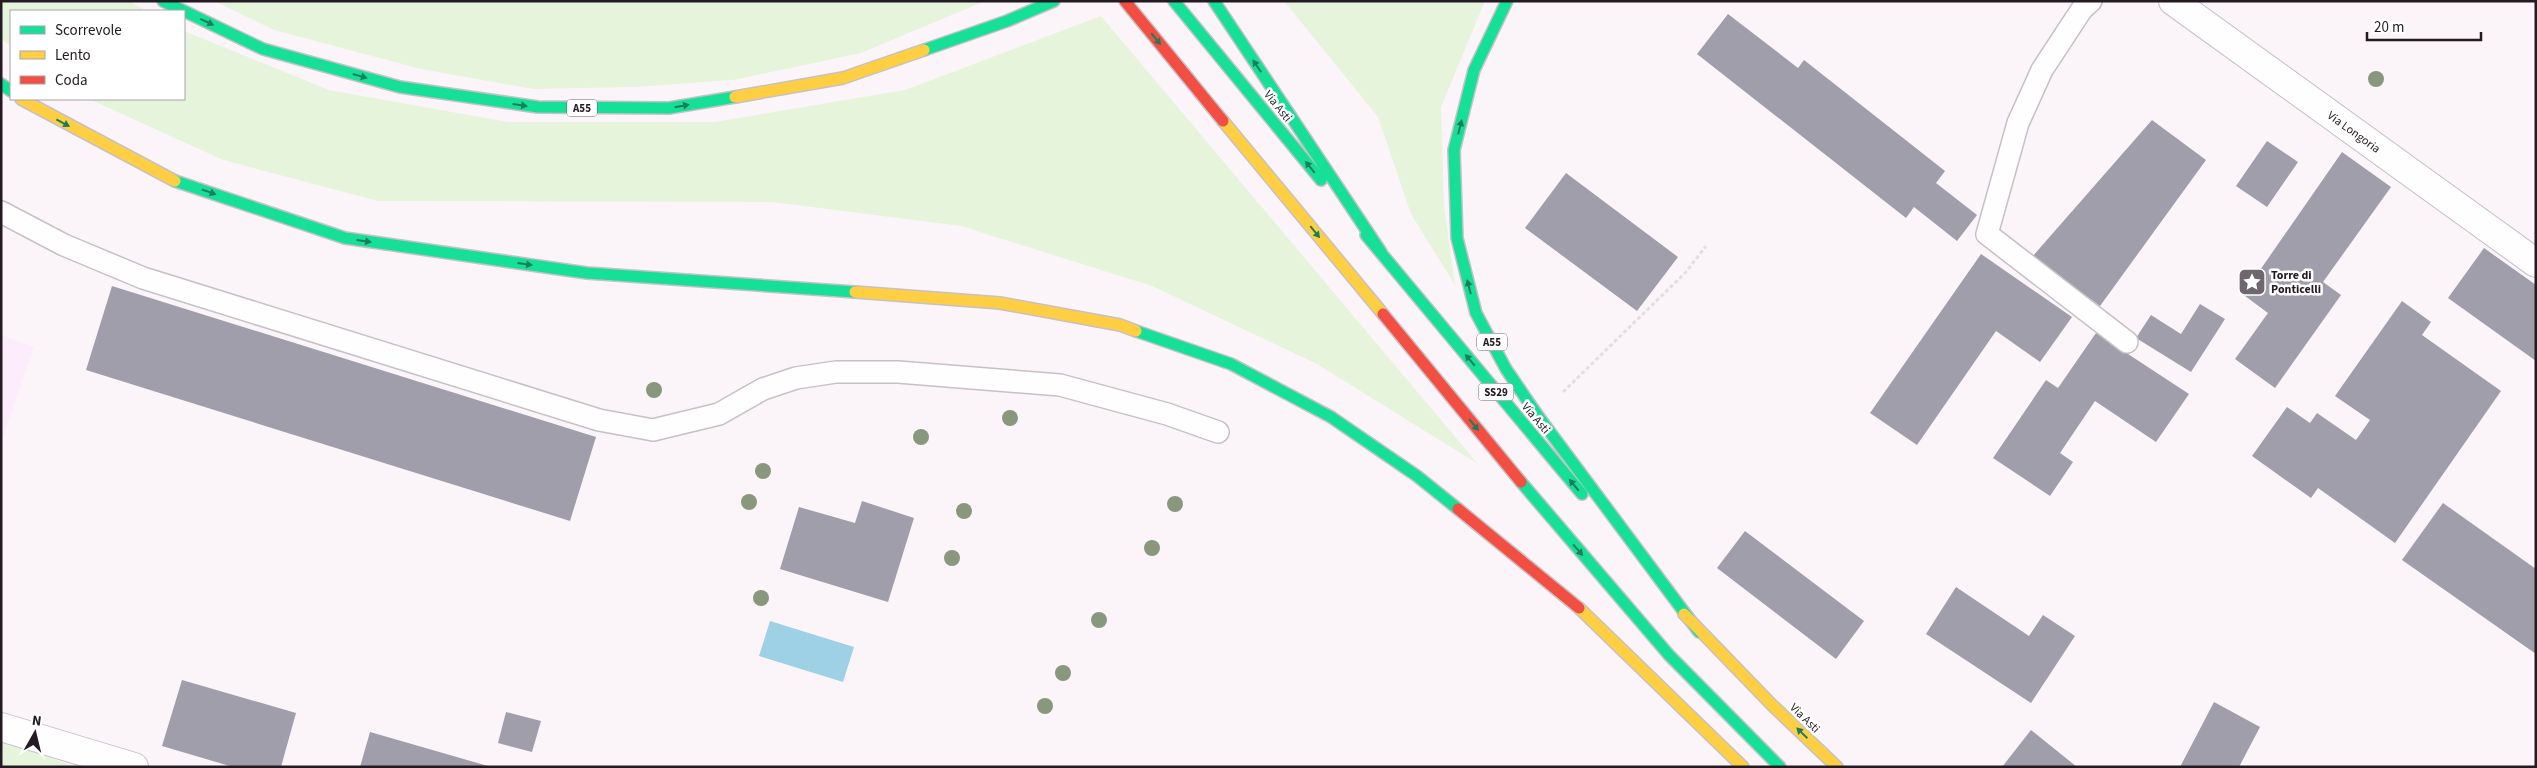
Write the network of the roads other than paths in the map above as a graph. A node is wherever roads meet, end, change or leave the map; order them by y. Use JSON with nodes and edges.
{"nodes":[{"id":1,"x":163,"y":1,"type":"edge"},
{"id":2,"x":1054,"y":1,"type":"edge"},
{"id":3,"x":1125,"y":1,"type":"edge"},
{"id":4,"x":1174,"y":1,"type":"edge"},
{"id":5,"x":1214,"y":1,"type":"edge"},
{"id":6,"x":1508,"y":1,"type":"edge"},
{"id":7,"x":2091,"y":1,"type":"edge"},
{"id":8,"x":2173,"y":1,"type":"edge"},
{"id":9,"x":182,"y":10,"type":"edge"},
{"id":10,"x":185,"y":11,"type":"edge"},
{"id":11,"x":23,"y":100,"type":"edge"},
{"id":12,"x":1,"y":212,"type":"edge"},
{"id":13,"x":1381,"y":252,"type":"junction"},
{"id":14,"x":2536,"y":263,"type":"edge"},
{"id":15,"x":2127,"y":342,"type":"dead end"},
{"id":16,"x":1218,"y":432,"type":"dead end"},
{"id":17,"x":1698,"y":632,"type":"junction"},
{"id":18,"x":1,"y":727,"type":"edge"},
{"id":19,"x":134,"y":767,"type":"edge"},
{"id":20,"x":1743,"y":767,"type":"edge"},
{"id":21,"x":1780,"y":767,"type":"edge"},
{"id":22,"x":1837,"y":767,"type":"edge"}],
"edges":[{"from":1,"to":9,"type":"main road","number":"A55","one_way":true},
{"from":10,"to":2,"type":"main road","number":"A55","one_way":true},
{"from":3,"to":21,"type":"main road","one_way":true},
{"from":13,"to":4,"type":"main road","name":"Via Asti","number":"SS29","one_way":true},
{"from":13,"to":5,"type":"main road","one_way":true},
{"from":17,"to":6,"type":"main road","number":"A55","one_way":true},
{"from":7,"to":15,"type":"lane"},
{"from":8,"to":14,"type":"street","name":"Via Longoria"},
{"from":11,"to":20,"type":"main road","one_way":true},
{"from":12,"to":16,"type":"lane"},
{"from":17,"to":13,"type":"main road","name":"Via Asti","number":"SS29","one_way":true},
{"from":22,"to":17,"type":"main road","name":"Via Asti","number":"SS29","one_way":true},
{"from":18,"to":19,"type":"street"}]}
